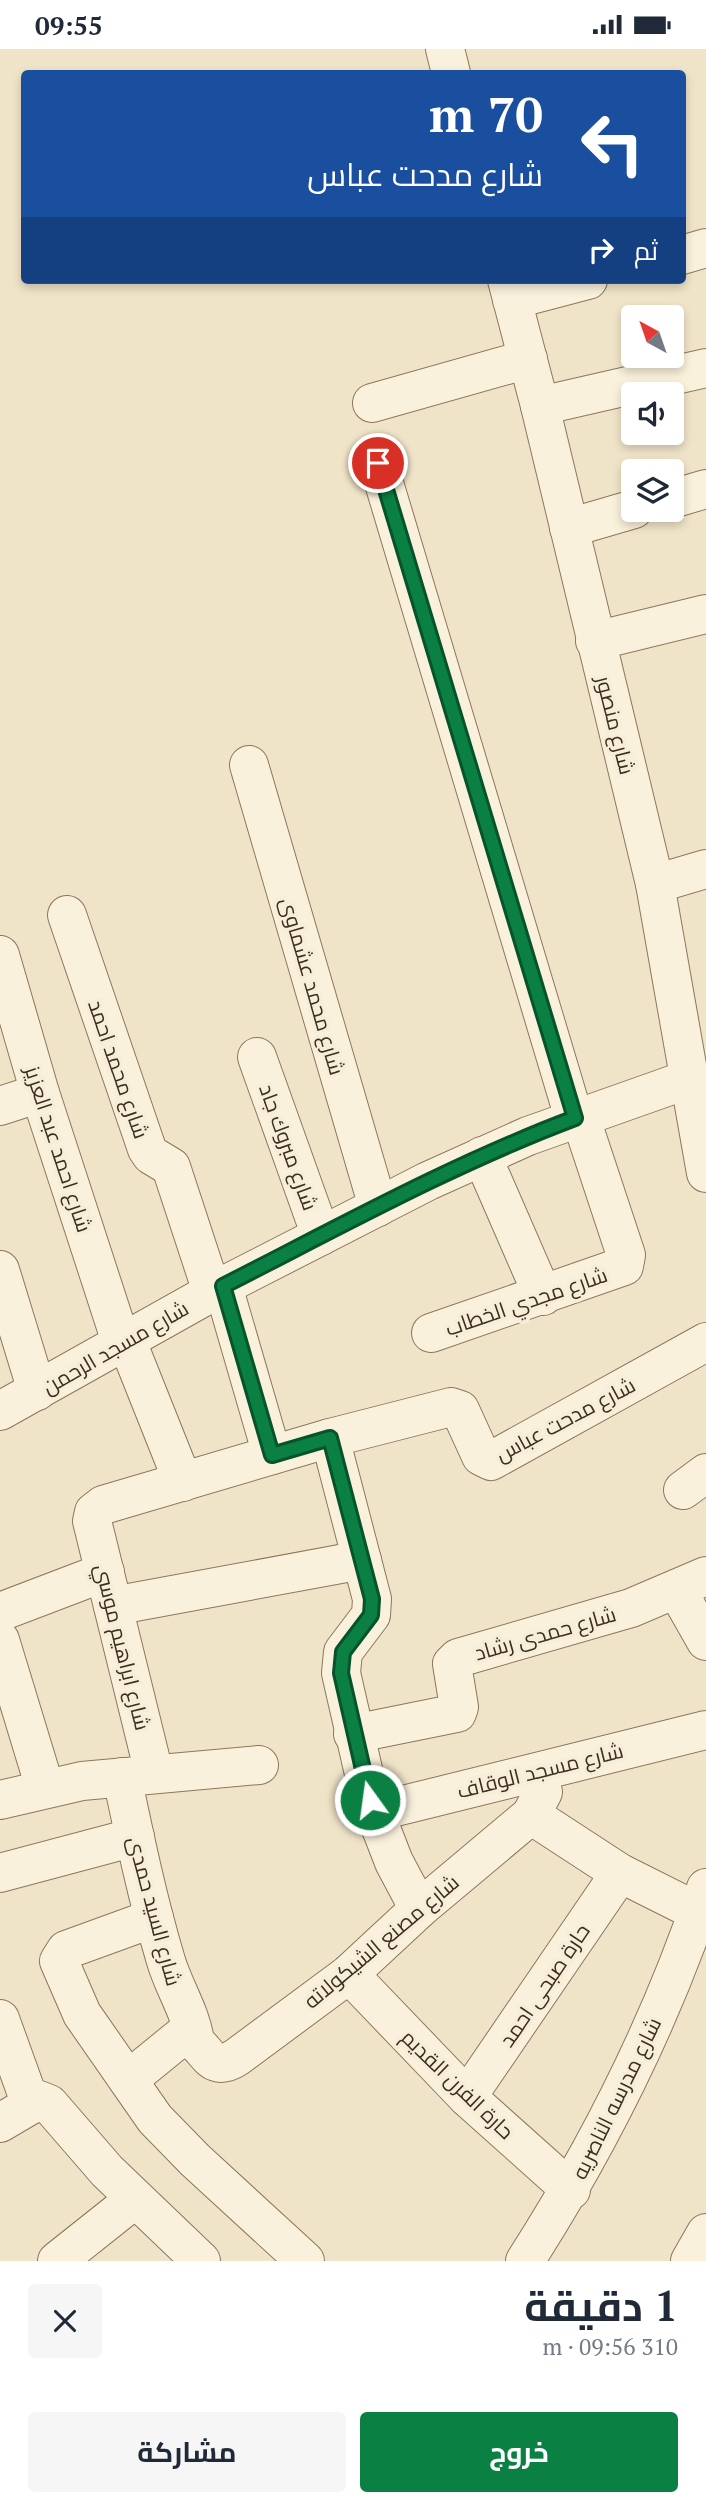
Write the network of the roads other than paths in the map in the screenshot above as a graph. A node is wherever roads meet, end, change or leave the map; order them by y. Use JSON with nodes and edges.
{"nodes":[{"id":1,"x":445,"y":49,"type":"edge"},
{"id":2,"x":450,"y":70,"type":"edge"},
{"id":3,"x":706,"y":248,"type":"edge"},
{"id":4,"x":686,"y":254,"type":"edge"},
{"id":5,"x":556,"y":284,"type":"edge"},
{"id":6,"x":509,"y":290,"type":"edge"},
{"id":7,"x":528,"y":359,"type":"junction"},
{"id":8,"x":706,"y":367,"type":"edge"},
{"id":9,"x":372,"y":403,"type":"dead end"},
{"id":10,"x":540,"y":407,"type":"junction"},
{"id":11,"x":378,"y":463,"type":"dead end"},
{"id":12,"x":706,"y":489,"type":"edge"},
{"id":13,"x":684,"y":495,"type":"edge"},
{"id":14,"x":621,"y":513,"type":"edge"},
{"id":15,"x":569,"y":528,"type":"junction"},
{"id":16,"x":706,"y":614,"type":"edge"},
{"id":17,"x":595,"y":641,"type":"junction"},
{"id":18,"x":249,"y":765,"type":"dead end"},
{"id":19,"x":706,"y":869,"type":"edge"},
{"id":20,"x":655,"y":884,"type":"junction"},
{"id":21,"x":67,"y":915,"type":"dead end"},
{"id":22,"x":0,"y":955,"type":"edge"},
{"id":23,"x":257,"y":1057,"type":"dead end"},
{"id":24,"x":690,"y":1079,"type":"junction"},
{"id":25,"x":40,"y":1093,"type":"junction"},
{"id":26,"x":0,"y":1106,"type":"edge"},
{"id":27,"x":577,"y":1117,"type":"junction"},
{"id":28,"x":482,"y":1156,"type":"junction"},
{"id":29,"x":706,"y":1173,"type":"edge"},
{"id":30,"x":378,"y":1207,"type":"junction"},
{"id":31,"x":321,"y":1236,"type":"junction"},
{"id":32,"x":0,"y":1270,"type":"edge"},
{"id":33,"x":218,"y":1289,"type":"junction"},
{"id":34,"x":543,"y":1296,"type":"junction"},
{"id":35,"x":431,"y":1333,"type":"dead end"},
{"id":36,"x":123,"y":1340,"type":"junction"},
{"id":37,"x":706,"y":1342,"type":"edge"},
{"id":38,"x":37,"y":1391,"type":"junction"},
{"id":39,"x":0,"y":1411,"type":"edge"},
{"id":40,"x":330,"y":1438,"type":"junction"},
{"id":41,"x":272,"y":1455,"type":"junction"},
{"id":42,"x":183,"y":1482,"type":"junction"},
{"id":43,"x":92,"y":1521,"type":"joint"},
{"id":44,"x":362,"y":1560,"type":"junction"},
{"id":45,"x":691,"y":1583,"type":"edge"},
{"id":46,"x":109,"y":1589,"type":"junction"},
{"id":47,"x":0,"y":1612,"type":"edge"},
{"id":48,"x":0,"y":1640,"type":"edge"},
{"id":49,"x":706,"y":1641,"type":"edge"},
{"id":50,"x":706,"y":1730,"type":"edge"},
{"id":51,"x":354,"y":1734,"type":"junction"},
{"id":52,"x":259,"y":1765,"type":"dead end"},
{"id":53,"x":556,"y":1766,"type":"junction"},
{"id":54,"x":138,"y":1775,"type":"junction"},
{"id":55,"x":45,"y":1788,"type":"junction"},
{"id":56,"x":0,"y":1800,"type":"edge"},
{"id":57,"x":375,"y":1812,"type":"junction"},
{"id":58,"x":531,"y":1815,"type":"junction"},
{"id":59,"x":135,"y":1837,"type":"junction"},
{"id":60,"x":0,"y":1873,"type":"edge"},
{"id":61,"x":620,"y":1873,"type":"junction"},
{"id":62,"x":702,"y":1900,"type":"edge"},
{"id":63,"x":419,"y":1909,"type":"junction"},
{"id":64,"x":154,"y":1918,"type":"junction"},
{"id":65,"x":694,"y":1962,"type":"edge"},
{"id":66,"x":349,"y":1974,"type":"junction"},
{"id":67,"x":0,"y":2019,"type":"edge"},
{"id":68,"x":195,"y":2042,"type":"junction"},
{"id":69,"x":128,"y":2080,"type":"junction"},
{"id":70,"x":467,"y":2097,"type":"junction"},
{"id":71,"x":23,"y":2109,"type":"edge"},
{"id":72,"x":571,"y":2190,"type":"junction"},
{"id":73,"x":135,"y":2199,"type":"junction"},
{"id":74,"x":706,"y":2233,"type":"edge"},
{"id":75,"x":57,"y":2261,"type":"edge"},
{"id":76,"x":201,"y":2261,"type":"edge"},
{"id":77,"x":305,"y":2261,"type":"edge"},
{"id":78,"x":525,"y":2261,"type":"edge"},
{"id":79,"x":690,"y":2261,"type":"edge"}],
"edges":[{"from":1,"to":2,"type":"street"},
{"from":3,"to":4,"type":"street"},
{"from":5,"to":6,"type":"street"},
{"from":6,"to":7,"type":"street","name":"شارع منصور"},
{"from":7,"to":9,"type":"street"},
{"from":7,"to":10,"type":"street","name":"شارع منصور"},
{"from":8,"to":10,"type":"street"},
{"from":10,"to":15,"type":"street","name":"شارع منصور"},
{"from":11,"to":27,"type":"street"},
{"from":12,"to":13,"type":"street"},
{"from":14,"to":15,"type":"street"},
{"from":15,"to":17,"type":"street","name":"شارع منصور"},
{"from":16,"to":17,"type":"street"},
{"from":17,"to":20,"type":"street","name":"شارع منصور"},
{"from":18,"to":30,"type":"street","name":"شارع محمد عشماوى"},
{"from":19,"to":20,"type":"street"},
{"from":20,"to":24,"type":"street","name":"شارع منصور"},
{"from":21,"to":33,"type":"street","name":"شارع محمد احمد"},
{"from":22,"to":25,"type":"street","name":"شارع احمد عبد العزيز"},
{"from":23,"to":31,"type":"street","name":"شارع مبروك جاد"},
{"from":24,"to":27,"type":"street","name":"شارع مسجد الرحمن"},
{"from":24,"to":29,"type":"street","name":"شارع منصور"},
{"from":25,"to":26,"type":"street"},
{"from":25,"to":36,"type":"street","name":"شارع احمد عبد العزيز"},
{"from":27,"to":28,"type":"street","name":"شارع مسجد الرحمن"},
{"from":27,"to":34,"type":"street","name":"شارع مجدي الخطاب"},
{"from":28,"to":30,"type":"street","name":"شارع مسجد الرحمن"},
{"from":28,"to":34,"type":"street"},
{"from":30,"to":31,"type":"street","name":"شارع مسجد الرحمن"},
{"from":31,"to":33,"type":"street","name":"شارع مسجد الرحمن"},
{"from":32,"to":38,"type":"street"},
{"from":33,"to":36,"type":"street","name":"شارع مسجد الرحمن"},
{"from":33,"to":41,"type":"street","name":"شارع محمد احمد"},
{"from":34,"to":35,"type":"street","name":"شارع مجدي الخطاب"},
{"from":36,"to":38,"type":"street","name":"شارع مسجد الرحمن"},
{"from":36,"to":42,"type":"street","name":"شارع احمد عبد العزيز"},
{"from":37,"to":40,"type":"street","name":"شارع مدحت عباس"},
{"from":38,"to":39,"type":"street","name":"شارع مسجد الرحمن"},
{"from":40,"to":41,"type":"street","name":"شارع مدحت عباس"},
{"from":40,"to":44,"type":"street"},
{"from":41,"to":42,"type":"street","name":"شارع مدحت عباس"},
{"from":42,"to":43,"type":"street","name":"شارع مدحت عباس"},
{"from":43,"to":46,"type":"street","name":"شارع ابراهيم موسي"},
{"from":44,"to":46,"type":"street"},
{"from":44,"to":51,"type":"street"},
{"from":45,"to":49,"type":"street"},
{"from":45,"to":51,"type":"street","name":"شارع حمدى رشاد"},
{"from":46,"to":47,"type":"street"},
{"from":46,"to":54,"type":"street","name":"شارع ابراهيم موسي"},
{"from":48,"to":55,"type":"street"},
{"from":50,"to":53,"type":"street","name":"شارع مسجد الوقاف"},
{"from":51,"to":57,"type":"street"},
{"from":52,"to":54,"type":"street"},
{"from":53,"to":57,"type":"street","name":"شارع مسجد الوقاف"},
{"from":53,"to":58,"type":"street"},
{"from":54,"to":55,"type":"street"},
{"from":54,"to":59,"type":"street","name":"شارع السيد حمدى"},
{"from":55,"to":56,"type":"street"},
{"from":57,"to":63,"type":"street"},
{"from":58,"to":61,"type":"street"},
{"from":58,"to":63,"type":"street","name":"شارع مصنع الشيكولاته"},
{"from":59,"to":60,"type":"street"},
{"from":59,"to":64,"type":"street","name":"شارع السيد حمدى"},
{"from":61,"to":62,"type":"street"},
{"from":61,"to":70,"type":"street","name":"حارة صبحى احمد"},
{"from":62,"to":65,"type":"street","name":"شارع مدرسه الناصريه"},
{"from":63,"to":66,"type":"street","name":"شارع مصنع الشيكولاته"},
{"from":64,"to":68,"type":"street","name":"شارع السيد حمدى"},
{"from":64,"to":69,"type":"street"},
{"from":65,"to":72,"type":"street","name":"شارع مدرسه الناصريه"},
{"from":66,"to":68,"type":"street","name":"شارع مصنع الشيكولاته"},
{"from":66,"to":70,"type":"street","name":"حارة الفرن القديم"},
{"from":67,"to":71,"type":"street"},
{"from":68,"to":69,"type":"street"},
{"from":69,"to":77,"type":"street"},
{"from":70,"to":72,"type":"street","name":"حارة الفرن القديم"},
{"from":71,"to":73,"type":"street"},
{"from":72,"to":78,"type":"street","name":"شارع مدرسه الناصريه"},
{"from":73,"to":75,"type":"street"},
{"from":73,"to":76,"type":"street"},
{"from":74,"to":79,"type":"street"}]}
